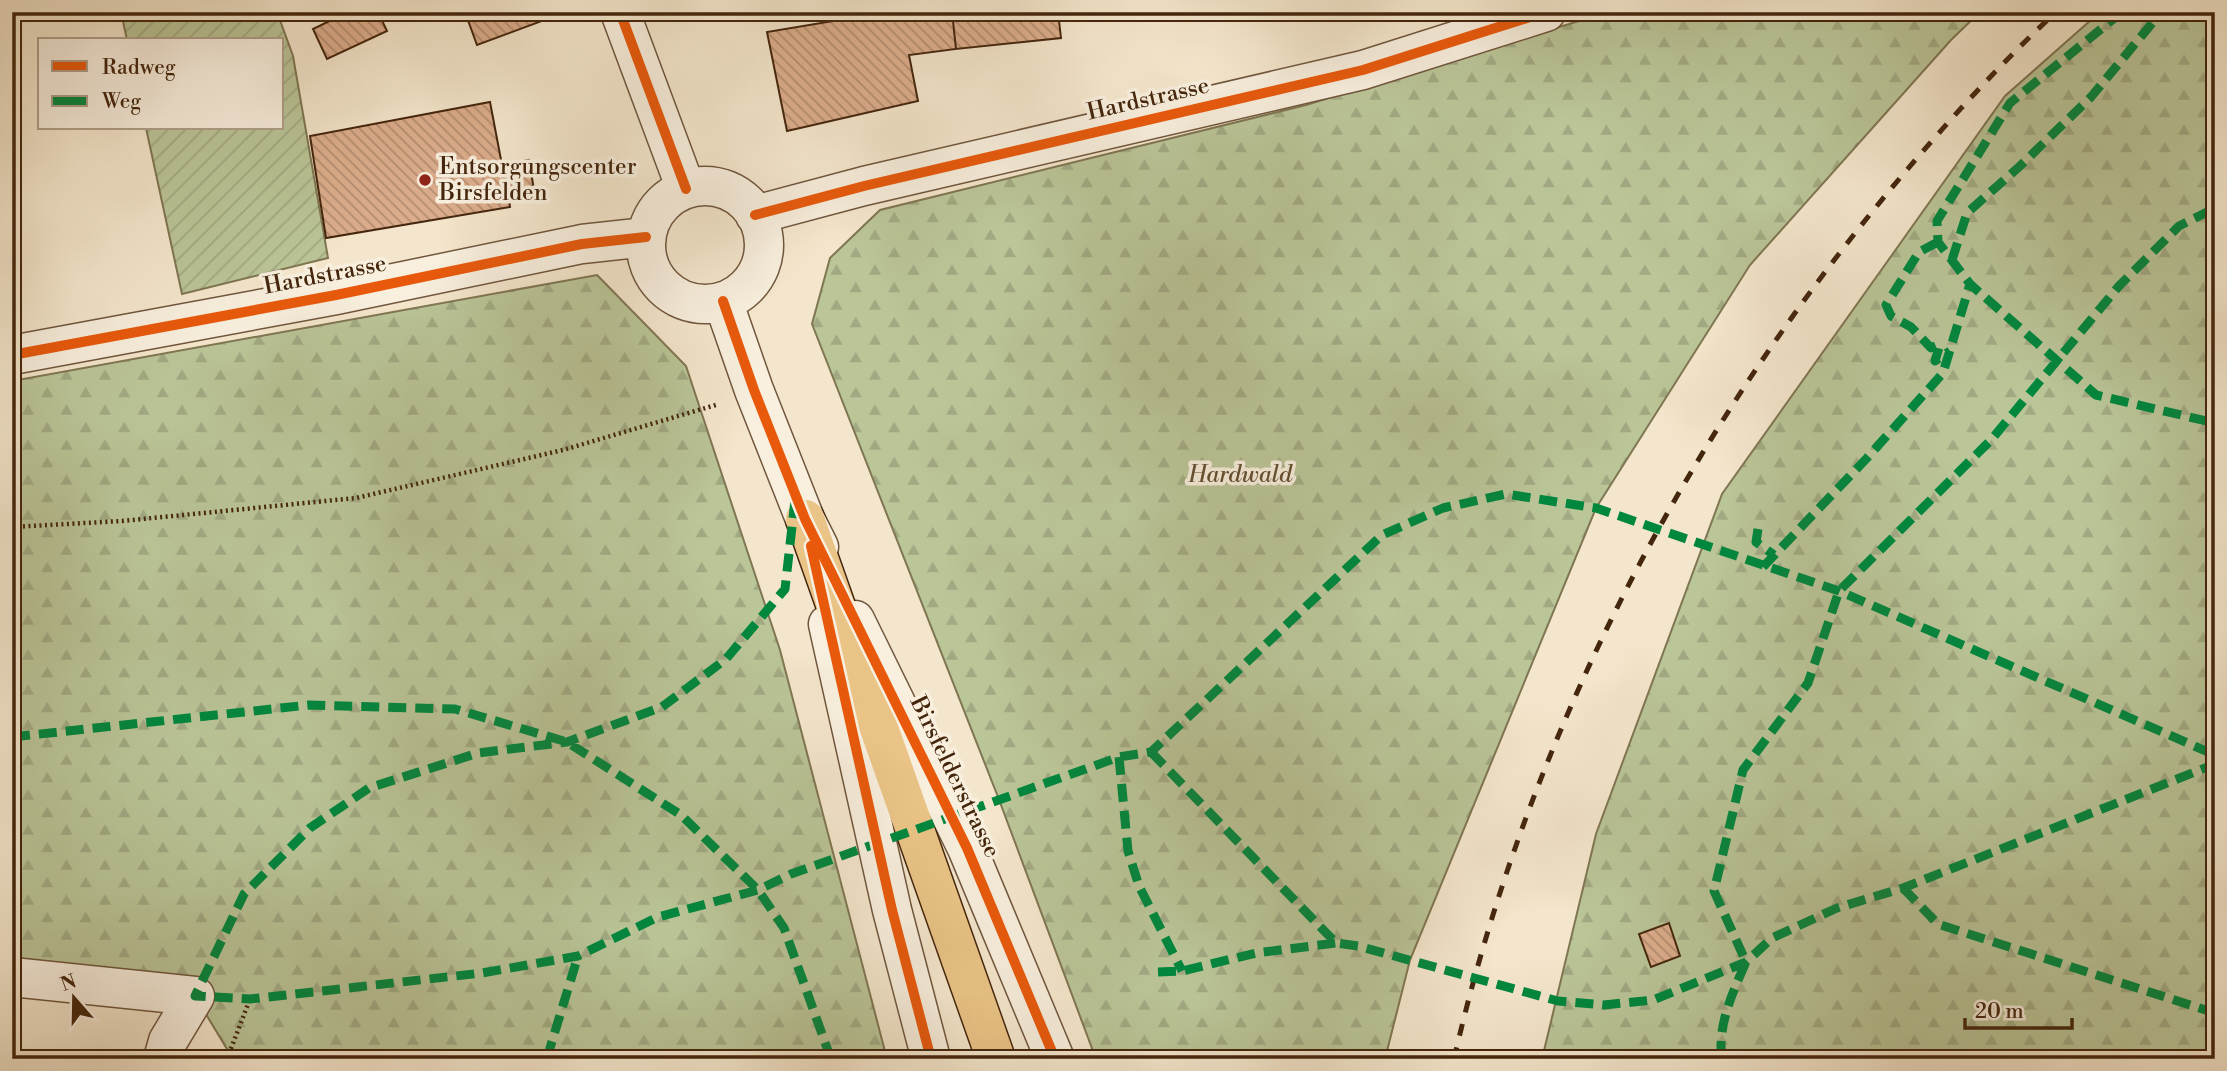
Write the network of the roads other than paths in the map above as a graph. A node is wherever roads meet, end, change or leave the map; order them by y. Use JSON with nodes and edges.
{"nodes":[{"id":1,"x":620,"y":12,"type":"edge"},
{"id":2,"x":1546,"y":12,"type":"edge"},
{"id":3,"x":685,"y":189,"type":"junction"},
{"id":4,"x":755,"y":215,"type":"junction"},
{"id":5,"x":646,"y":237,"type":"junction"},
{"id":6,"x":723,"y":301,"type":"junction"},
{"id":7,"x":12,"y":355,"type":"edge"},
{"id":8,"x":805,"y":519,"type":"junction"},
{"id":9,"x":12,"y":977,"type":"edge"},
{"id":10,"x":163,"y":1059,"type":"edge"},
{"id":11,"x":930,"y":1059,"type":"edge"},
{"id":12,"x":996,"y":1059,"type":"edge"},
{"id":13,"x":1055,"y":1059,"type":"edge"}],
"edges":[{"from":1,"to":3,"type":"street"},
{"from":2,"to":4,"type":"street","name":"Hardstrasse"},
{"from":3,"to":4,"type":"street"},
{"from":3,"to":5,"type":"street"},
{"from":4,"to":6,"type":"street"},
{"from":5,"to":6,"type":"street"},
{"from":5,"to":7,"type":"street","name":"Hardstrasse"},
{"from":6,"to":8,"type":"street","name":"Birsfelderstrasse"},
{"from":8,"to":11,"type":"street","name":"Birsfelderstrasse"},
{"from":8,"to":12,"type":"highway"},
{"from":8,"to":13,"type":"street","name":"Birsfelderstrasse"},
{"from":9,"to":10,"type":"street"}]}
